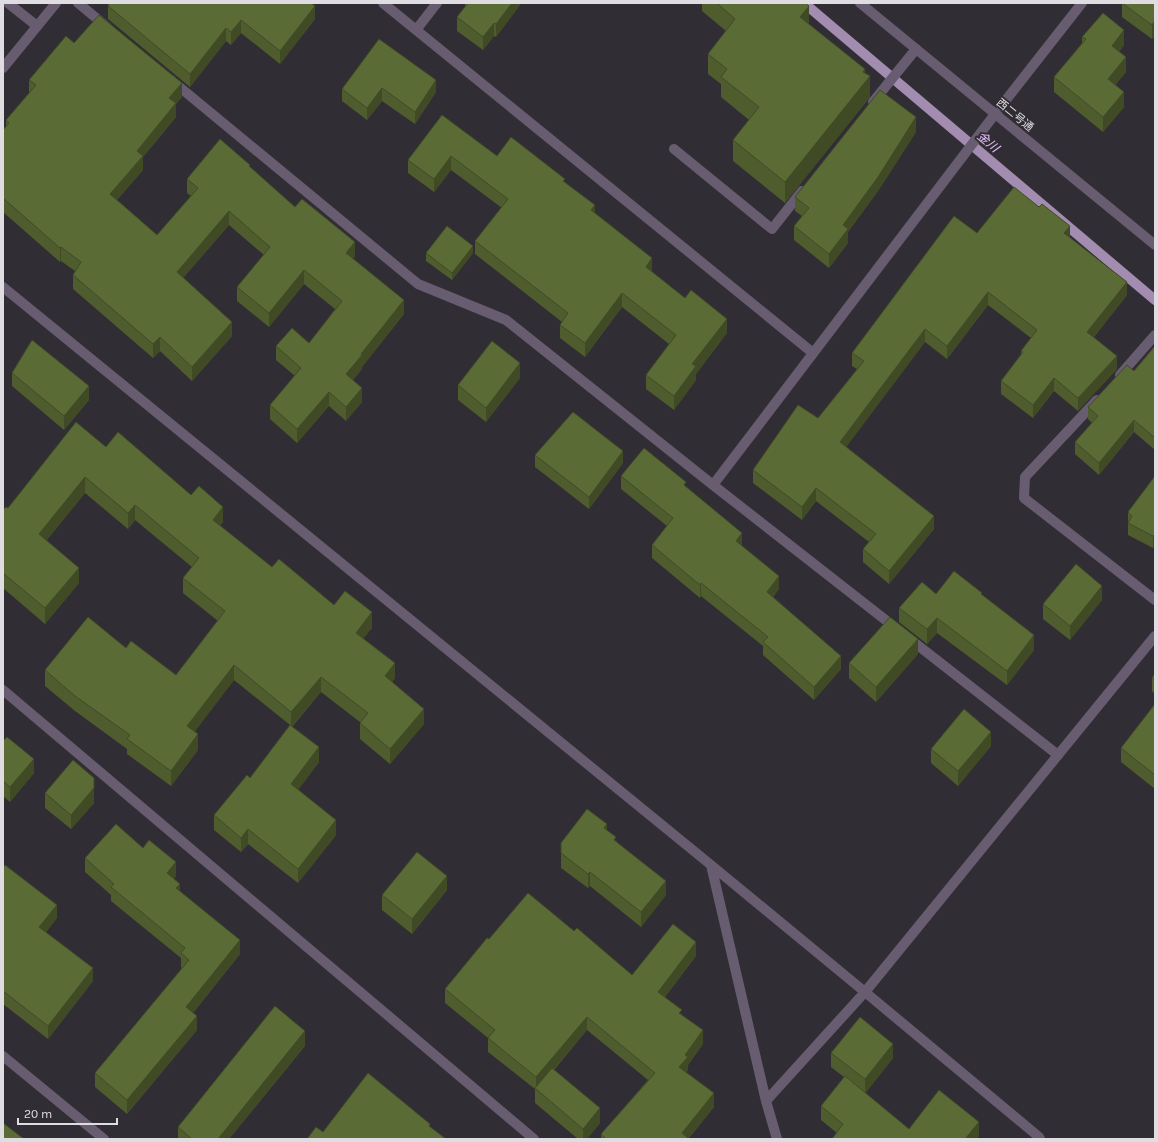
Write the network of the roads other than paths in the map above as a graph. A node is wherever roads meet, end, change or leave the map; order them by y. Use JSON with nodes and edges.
{"nodes":[{"id":1,"x":8,"y":3,"type":"edge"},
{"id":2,"x":56,"y":3,"type":"edge"},
{"id":3,"x":78,"y":3,"type":"edge"},
{"id":4,"x":383,"y":3,"type":"edge"},
{"id":5,"x":438,"y":3,"type":"edge"},
{"id":6,"x":1082,"y":3,"type":"edge"},
{"id":7,"x":865,"y":4,"type":"edge"},
{"id":8,"x":37,"y":26,"type":"junction"},
{"id":9,"x":416,"y":30,"type":"junction"},
{"id":10,"x":115,"y":33,"type":"edge"},
{"id":11,"x":916,"y":48,"type":"junction"},
{"id":12,"x":3,"y":68,"type":"edge"},
{"id":13,"x":163,"y":73,"type":"edge"},
{"id":14,"x":867,"y":111,"type":"edge"},
{"id":15,"x":995,"y":114,"type":"junction"},
{"id":16,"x":674,"y":149,"type":"dead end"},
{"id":17,"x":807,"y":185,"type":"edge"},
{"id":18,"x":1155,"y":245,"type":"edge"},
{"id":19,"x":3,"y":287,"type":"edge"},
{"id":20,"x":1155,"y":335,"type":"edge"},
{"id":21,"x":813,"y":353,"type":"junction"},
{"id":22,"x":1114,"y":382,"type":"edge"},
{"id":23,"x":1103,"y":393,"type":"edge"},
{"id":24,"x":712,"y":485,"type":"junction"},
{"id":25,"x":1155,"y":600,"type":"edge"},
{"id":26,"x":1155,"y":636,"type":"edge"},
{"id":27,"x":3,"y":690,"type":"edge"},
{"id":28,"x":1058,"y":755,"type":"junction"},
{"id":29,"x":711,"y":864,"type":"junction"},
{"id":30,"x":864,"y":992,"type":"junction"},
{"id":31,"x":3,"y":1056,"type":"edge"},
{"id":32,"x":766,"y":1101,"type":"junction"},
{"id":33,"x":104,"y":1139,"type":"edge"},
{"id":34,"x":534,"y":1139,"type":"edge"},
{"id":35,"x":777,"y":1139,"type":"edge"},
{"id":36,"x":1040,"y":1139,"type":"edge"}],
"edges":[{"from":1,"to":8,"type":"street"},
{"from":2,"to":8,"type":"street"},
{"from":3,"to":10,"type":"street"},
{"from":4,"to":9,"type":"street"},
{"from":5,"to":9,"type":"street"},
{"from":6,"to":15,"type":"street"},
{"from":7,"to":11,"type":"street","name":"西二号通"},
{"from":8,"to":12,"type":"street"},
{"from":9,"to":21,"type":"street"},
{"from":11,"to":14,"type":"street"},
{"from":11,"to":15,"type":"street","name":"西二号通"},
{"from":13,"to":24,"type":"street"},
{"from":15,"to":18,"type":"street","name":"西二号通"},
{"from":15,"to":21,"type":"street"},
{"from":16,"to":17,"type":"street"},
{"from":19,"to":29,"type":"street"},
{"from":20,"to":22,"type":"street"},
{"from":21,"to":24,"type":"street"},
{"from":23,"to":25,"type":"street"},
{"from":24,"to":28,"type":"street"},
{"from":26,"to":28,"type":"street"},
{"from":27,"to":34,"type":"street"},
{"from":28,"to":30,"type":"street"},
{"from":29,"to":30,"type":"street"},
{"from":29,"to":32,"type":"street"},
{"from":30,"to":32,"type":"street"},
{"from":30,"to":36,"type":"street"},
{"from":31,"to":33,"type":"street"},
{"from":32,"to":35,"type":"street"}]}
